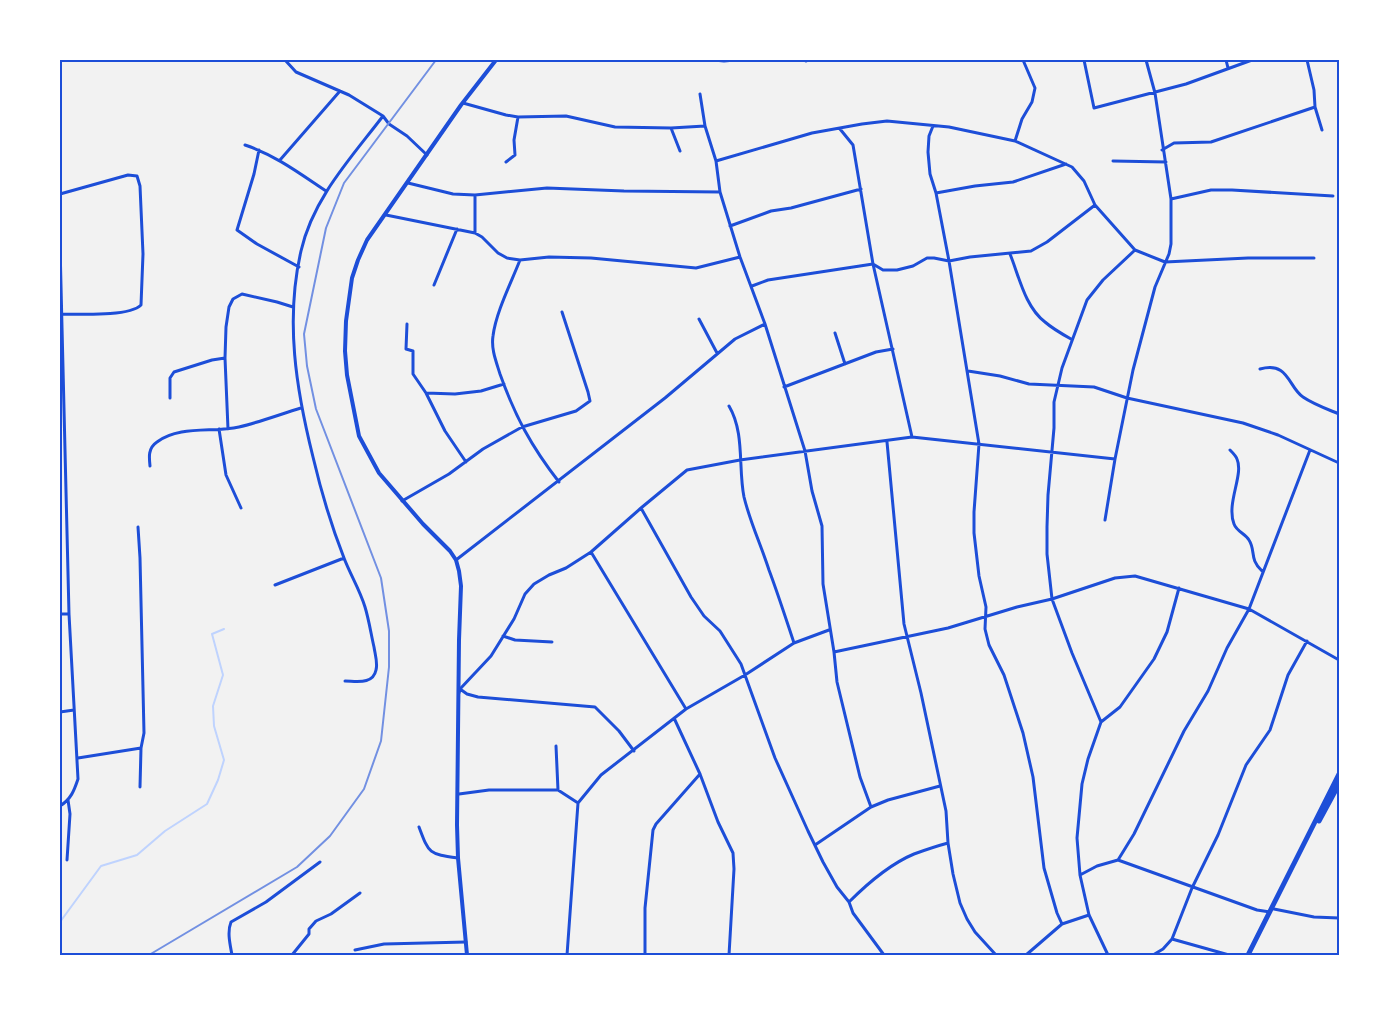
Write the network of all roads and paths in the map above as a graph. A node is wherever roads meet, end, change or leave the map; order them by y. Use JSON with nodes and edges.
{"nodes":[{"id":1,"x":286,"y":60,"type":"edge"},
{"id":2,"x":496,"y":60,"type":"edge"},
{"id":3,"x":714,"y":60,"type":"edge"},
{"id":4,"x":735,"y":60,"type":"edge"},
{"id":5,"x":1023,"y":60,"type":"edge"},
{"id":6,"x":1084,"y":60,"type":"edge"},
{"id":7,"x":1146,"y":60,"type":"edge"},
{"id":8,"x":1226,"y":60,"type":"edge"},
{"id":9,"x":1252,"y":60,"type":"edge"},
{"id":10,"x":1307,"y":60,"type":"edge"},
{"id":11,"x":1228,"y":68,"type":"junction"},
{"id":12,"x":340,"y":91,"type":"junction"},
{"id":13,"x":1155,"y":93,"type":"junction"},
{"id":14,"x":700,"y":94,"type":"dead end"},
{"id":15,"x":464,"y":103,"type":"junction"},
{"id":16,"x":1315,"y":107,"type":"junction"},
{"id":17,"x":383,"y":116,"type":"junction"},
{"id":18,"x":518,"y":117,"type":"junction"},
{"id":19,"x":704,"y":126,"type":"junction"},
{"id":20,"x":933,"y":126,"type":"junction"},
{"id":21,"x":671,"y":128,"type":"junction"},
{"id":22,"x":840,"y":129,"type":"junction"},
{"id":23,"x":1322,"y":130,"type":"dead end"},
{"id":24,"x":1015,"y":141,"type":"junction"},
{"id":25,"x":244,"y":145,"type":"dead end"},
{"id":26,"x":259,"y":150,"type":"junction"},
{"id":27,"x":1162,"y":150,"type":"junction"},
{"id":28,"x":680,"y":152,"type":"dead end"},
{"id":29,"x":427,"y":156,"type":"junction"},
{"id":30,"x":280,"y":160,"type":"junction"},
{"id":31,"x":716,"y":161,"type":"junction"},
{"id":32,"x":1113,"y":161,"type":"dead end"},
{"id":33,"x":506,"y":162,"type":"dead end"},
{"id":34,"x":1166,"y":162,"type":"junction"},
{"id":35,"x":1066,"y":164,"type":"junction"},
{"id":36,"x":408,"y":183,"type":"junction"},
{"id":37,"x":861,"y":189,"type":"junction"},
{"id":38,"x":326,"y":191,"type":"junction"},
{"id":39,"x":720,"y":192,"type":"junction"},
{"id":40,"x":936,"y":193,"type":"junction"},
{"id":41,"x":60,"y":194,"type":"edge"},
{"id":42,"x":475,"y":195,"type":"junction"},
{"id":43,"x":1334,"y":196,"type":"dead end"},
{"id":44,"x":1171,"y":199,"type":"junction"},
{"id":45,"x":1095,"y":205,"type":"junction"},
{"id":46,"x":386,"y":215,"type":"junction"},
{"id":47,"x":730,"y":226,"type":"junction"},
{"id":48,"x":457,"y":229,"type":"junction"},
{"id":49,"x":475,"y":233,"type":"junction"},
{"id":50,"x":60,"y":245,"type":"edge"},
{"id":51,"x":1135,"y":250,"type":"junction"},
{"id":52,"x":1010,"y":254,"type":"junction"},
{"id":53,"x":740,"y":257,"type":"junction"},
{"id":54,"x":1314,"y":258,"type":"dead end"},
{"id":55,"x":520,"y":260,"type":"junction"},
{"id":56,"x":949,"y":261,"type":"junction"},
{"id":57,"x":1165,"y":262,"type":"junction"},
{"id":58,"x":873,"y":264,"type":"junction"},
{"id":59,"x":299,"y":267,"type":"junction"},
{"id":60,"x":434,"y":285,"type":"dead end"},
{"id":61,"x":752,"y":286,"type":"junction"},
{"id":62,"x":60,"y":307,"type":"edge"},
{"id":63,"x":293,"y":307,"type":"junction"},
{"id":64,"x":562,"y":312,"type":"dead end"},
{"id":65,"x":61,"y":314,"type":"junction"},
{"id":66,"x":699,"y":319,"type":"dead end"},
{"id":67,"x":407,"y":324,"type":"dead end"},
{"id":68,"x":764,"y":324,"type":"junction"},
{"id":69,"x":835,"y":333,"type":"dead end"},
{"id":70,"x":1071,"y":339,"type":"junction"},
{"id":71,"x":893,"y":349,"type":"junction"},
{"id":72,"x":717,"y":353,"type":"junction"},
{"id":73,"x":225,"y":358,"type":"junction"},
{"id":74,"x":844,"y":364,"type":"junction"},
{"id":75,"x":1260,"y":369,"type":"dead end"},
{"id":76,"x":968,"y":371,"type":"junction"},
{"id":77,"x":504,"y":384,"type":"junction"},
{"id":78,"x":1058,"y":386,"type":"junction"},
{"id":79,"x":784,"y":387,"type":"junction"},
{"id":80,"x":426,"y":393,"type":"junction"},
{"id":81,"x":170,"y":398,"type":"dead end"},
{"id":82,"x":1127,"y":398,"type":"junction"},
{"id":83,"x":729,"y":406,"type":"dead end"},
{"id":84,"x":301,"y":408,"type":"junction"},
{"id":85,"x":1339,"y":414,"type":"edge"},
{"id":86,"x":522,"y":427,"type":"junction"},
{"id":87,"x":219,"y":429,"type":"junction"},
{"id":88,"x":228,"y":429,"type":"junction"},
{"id":89,"x":912,"y":437,"type":"junction"},
{"id":90,"x":887,"y":442,"type":"junction"},
{"id":91,"x":980,"y":444,"type":"junction"},
{"id":92,"x":1230,"y":450,"type":"dead end"},
{"id":93,"x":1310,"y":450,"type":"junction"},
{"id":94,"x":804,"y":452,"type":"junction"},
{"id":95,"x":1052,"y":453,"type":"junction"},
{"id":96,"x":1115,"y":459,"type":"junction"},
{"id":97,"x":740,"y":460,"type":"junction"},
{"id":98,"x":466,"y":462,"type":"junction"},
{"id":99,"x":1339,"y":462,"type":"edge"},
{"id":100,"x":150,"y":466,"type":"dead end"},
{"id":101,"x":559,"y":482,"type":"junction"},
{"id":102,"x":62,"y":484,"type":"edge"},
{"id":103,"x":402,"y":501,"type":"junction"},
{"id":104,"x":241,"y":508,"type":"dead end"},
{"id":105,"x":641,"y":508,"type":"junction"},
{"id":106,"x":1105,"y":520,"type":"dead end"},
{"id":107,"x":138,"y":527,"type":"dead end"},
{"id":108,"x":591,"y":552,"type":"junction"},
{"id":109,"x":344,"y":558,"type":"junction"},
{"id":110,"x":456,"y":560,"type":"junction"},
{"id":111,"x":1262,"y":571,"type":"junction"},
{"id":112,"x":275,"y":586,"type":"dead end"},
{"id":113,"x":1178,"y":588,"type":"junction"},
{"id":114,"x":1052,"y":598,"type":"junction"},
{"id":115,"x":1249,"y":609,"type":"junction"},
{"id":116,"x":60,"y":614,"type":"edge"},
{"id":117,"x":68,"y":614,"type":"junction"},
{"id":118,"x":986,"y":617,"type":"junction"},
{"id":119,"x":830,"y":630,"type":"junction"},
{"id":120,"x":503,"y":636,"type":"junction"},
{"id":121,"x":908,"y":638,"type":"junction"},
{"id":122,"x":1307,"y":641,"type":"junction"},
{"id":123,"x":552,"y":642,"type":"dead end"},
{"id":124,"x":794,"y":643,"type":"junction"},
{"id":125,"x":834,"y":652,"type":"junction"},
{"id":126,"x":1339,"y":660,"type":"edge"},
{"id":127,"x":745,"y":675,"type":"junction"},
{"id":128,"x":345,"y":680,"type":"dead end"},
{"id":129,"x":460,"y":689,"type":"junction"},
{"id":130,"x":458,"y":697,"type":"junction"},
{"id":131,"x":686,"y":709,"type":"junction"},
{"id":132,"x":74,"y":710,"type":"junction"},
{"id":133,"x":60,"y":712,"type":"edge"},
{"id":134,"x":674,"y":718,"type":"junction"},
{"id":135,"x":1101,"y":722,"type":"junction"},
{"id":136,"x":556,"y":746,"type":"dead end"},
{"id":137,"x":141,"y":748,"type":"junction"},
{"id":138,"x":634,"y":751,"type":"junction"},
{"id":139,"x":78,"y":758,"type":"junction"},
{"id":140,"x":700,"y":774,"type":"junction"},
{"id":141,"x":1339,"y":774,"type":"edge"},
{"id":142,"x":1339,"y":784,"type":"edge"},
{"id":143,"x":940,"y":786,"type":"junction"},
{"id":144,"x":140,"y":787,"type":"dead end"},
{"id":145,"x":558,"y":790,"type":"junction"},
{"id":146,"x":459,"y":794,"type":"junction"},
{"id":147,"x":68,"y":800,"type":"junction"},
{"id":148,"x":578,"y":803,"type":"junction"},
{"id":149,"x":60,"y":806,"type":"edge"},
{"id":150,"x":871,"y":807,"type":"junction"},
{"id":151,"x":1322,"y":814,"type":"junction"},
{"id":152,"x":419,"y":827,"type":"dead end"},
{"id":153,"x":948,"y":842,"type":"junction"},
{"id":154,"x":815,"y":845,"type":"junction"},
{"id":155,"x":458,"y":858,"type":"junction"},
{"id":156,"x":68,"y":860,"type":"dead end"},
{"id":157,"x":1118,"y":860,"type":"junction"},
{"id":158,"x":320,"y":862,"type":"dead end"},
{"id":159,"x":1080,"y":874,"type":"junction"},
{"id":160,"x":1192,"y":888,"type":"junction"},
{"id":161,"x":360,"y":893,"type":"dead end"},
{"id":162,"x":848,"y":902,"type":"junction"},
{"id":163,"x":1272,"y":911,"type":"junction"},
{"id":164,"x":1089,"y":915,"type":"junction"},
{"id":165,"x":1339,"y":918,"type":"edge"},
{"id":166,"x":1062,"y":924,"type":"junction"},
{"id":167,"x":1172,"y":940,"type":"junction"},
{"id":168,"x":466,"y":942,"type":"junction"},
{"id":169,"x":355,"y":950,"type":"dead end"},
{"id":170,"x":232,"y":955,"type":"edge"},
{"id":171,"x":292,"y":955,"type":"edge"},
{"id":172,"x":467,"y":955,"type":"edge"},
{"id":173,"x":567,"y":955,"type":"edge"},
{"id":174,"x":645,"y":955,"type":"edge"},
{"id":175,"x":729,"y":955,"type":"edge"},
{"id":176,"x":884,"y":955,"type":"edge"},
{"id":177,"x":996,"y":955,"type":"edge"},
{"id":178,"x":1026,"y":955,"type":"edge"},
{"id":179,"x":1108,"y":955,"type":"edge"},
{"id":180,"x":1153,"y":955,"type":"edge"},
{"id":181,"x":1229,"y":955,"type":"edge"},
{"id":182,"x":1249,"y":955,"type":"edge"}],
"edges":[{"from":1,"to":12,"type":"street"},
{"from":2,"to":15,"type":"street"},
{"from":3,"to":4,"type":"street"},
{"from":5,"to":24,"type":"street"},
{"from":6,"to":13,"type":"street"},
{"from":7,"to":13,"type":"street"},
{"from":8,"to":11,"type":"street"},
{"from":9,"to":11,"type":"street"},
{"from":10,"to":16,"type":"street"},
{"from":11,"to":13,"type":"street"},
{"from":12,"to":17,"type":"street"},
{"from":12,"to":30,"type":"street"},
{"from":13,"to":27,"type":"street"},
{"from":14,"to":19,"type":"street"},
{"from":15,"to":18,"type":"street"},
{"from":15,"to":29,"type":"street"},
{"from":16,"to":23,"type":"street"},
{"from":16,"to":27,"type":"street"},
{"from":17,"to":29,"type":"street"},
{"from":17,"to":38,"type":"street"},
{"from":18,"to":21,"type":"street"},
{"from":18,"to":33,"type":"street"},
{"from":19,"to":21,"type":"street"},
{"from":19,"to":31,"type":"street"},
{"from":20,"to":22,"type":"street"},
{"from":20,"to":24,"type":"street"},
{"from":20,"to":40,"type":"street"},
{"from":21,"to":28,"type":"street"},
{"from":22,"to":31,"type":"street"},
{"from":22,"to":37,"type":"street"},
{"from":24,"to":35,"type":"street"},
{"from":25,"to":26,"type":"street"},
{"from":26,"to":30,"type":"street"},
{"from":26,"to":59,"type":"street"},
{"from":27,"to":34,"type":"street"},
{"from":29,"to":36,"type":"street"},
{"from":30,"to":38,"type":"street"},
{"from":31,"to":39,"type":"street"},
{"from":32,"to":34,"type":"street"},
{"from":34,"to":44,"type":"street"},
{"from":35,"to":40,"type":"street"},
{"from":35,"to":45,"type":"street"},
{"from":36,"to":42,"type":"street"},
{"from":36,"to":46,"type":"street"},
{"from":37,"to":47,"type":"street"},
{"from":37,"to":58,"type":"street"},
{"from":38,"to":59,"type":"street"},
{"from":39,"to":42,"type":"street"},
{"from":39,"to":47,"type":"street"},
{"from":40,"to":56,"type":"street"},
{"from":41,"to":65,"type":"street"},
{"from":42,"to":49,"type":"street"},
{"from":43,"to":44,"type":"street"},
{"from":44,"to":57,"type":"street"},
{"from":45,"to":51,"type":"street"},
{"from":45,"to":52,"type":"street"},
{"from":46,"to":48,"type":"street"},
{"from":46,"to":103,"type":"street"},
{"from":47,"to":53,"type":"street"},
{"from":48,"to":49,"type":"street"},
{"from":48,"to":60,"type":"street"},
{"from":49,"to":55,"type":"street"},
{"from":50,"to":62,"type":"street"},
{"from":51,"to":57,"type":"street"},
{"from":51,"to":70,"type":"street"},
{"from":52,"to":56,"type":"street"},
{"from":52,"to":70,"type":"street"},
{"from":53,"to":55,"type":"street"},
{"from":53,"to":61,"type":"street"},
{"from":54,"to":57,"type":"street"},
{"from":55,"to":77,"type":"street"},
{"from":56,"to":58,"type":"street"},
{"from":56,"to":76,"type":"street"},
{"from":57,"to":82,"type":"street"},
{"from":58,"to":61,"type":"street"},
{"from":58,"to":71,"type":"street"},
{"from":59,"to":63,"type":"street"},
{"from":61,"to":68,"type":"street"},
{"from":62,"to":65,"type":"street"},
{"from":63,"to":73,"type":"street"},
{"from":63,"to":84,"type":"street"},
{"from":64,"to":86,"type":"street"},
{"from":65,"to":102,"type":"street"},
{"from":66,"to":72,"type":"street"},
{"from":67,"to":80,"type":"street"},
{"from":68,"to":72,"type":"street"},
{"from":68,"to":79,"type":"street"},
{"from":69,"to":74,"type":"street"},
{"from":70,"to":78,"type":"street"},
{"from":71,"to":74,"type":"street"},
{"from":71,"to":89,"type":"street"},
{"from":72,"to":101,"type":"street"},
{"from":73,"to":81,"type":"street"},
{"from":73,"to":88,"type":"street"},
{"from":74,"to":79,"type":"street"},
{"from":75,"to":85,"type":"street"},
{"from":76,"to":78,"type":"street"},
{"from":76,"to":91,"type":"street"},
{"from":77,"to":80,"type":"street"},
{"from":77,"to":86,"type":"street"},
{"from":78,"to":82,"type":"street"},
{"from":78,"to":95,"type":"street"},
{"from":79,"to":94,"type":"street"},
{"from":80,"to":98,"type":"street"},
{"from":82,"to":93,"type":"street"},
{"from":82,"to":96,"type":"street"},
{"from":83,"to":97,"type":"street"},
{"from":84,"to":88,"type":"street"},
{"from":84,"to":109,"type":"street"},
{"from":86,"to":98,"type":"street"},
{"from":86,"to":101,"type":"street"},
{"from":87,"to":88,"type":"street"},
{"from":87,"to":100,"type":"street"},
{"from":87,"to":104,"type":"street"},
{"from":89,"to":90,"type":"street"},
{"from":89,"to":91,"type":"street"},
{"from":90,"to":94,"type":"street"},
{"from":90,"to":121,"type":"street"},
{"from":91,"to":95,"type":"street"},
{"from":91,"to":118,"type":"street"},
{"from":92,"to":111,"type":"street"},
{"from":93,"to":99,"type":"street"},
{"from":93,"to":111,"type":"street"},
{"from":94,"to":97,"type":"street"},
{"from":94,"to":119,"type":"street"},
{"from":95,"to":96,"type":"street"},
{"from":95,"to":114,"type":"street"},
{"from":96,"to":106,"type":"street"},
{"from":97,"to":105,"type":"street"},
{"from":97,"to":124,"type":"street"},
{"from":98,"to":103,"type":"street"},
{"from":101,"to":110,"type":"street"},
{"from":102,"to":117,"type":"street"},
{"from":103,"to":110,"type":"street"},
{"from":105,"to":108,"type":"street"},
{"from":105,"to":127,"type":"street"},
{"from":107,"to":137,"type":"street"},
{"from":108,"to":120,"type":"street"},
{"from":108,"to":131,"type":"street"},
{"from":109,"to":112,"type":"street"},
{"from":109,"to":128,"type":"street"},
{"from":110,"to":130,"type":"street"},
{"from":111,"to":115,"type":"street"},
{"from":113,"to":114,"type":"street"},
{"from":113,"to":115,"type":"street"},
{"from":113,"to":135,"type":"street"},
{"from":114,"to":118,"type":"street"},
{"from":114,"to":135,"type":"street"},
{"from":115,"to":122,"type":"street"},
{"from":115,"to":157,"type":"street"},
{"from":116,"to":117,"type":"street"},
{"from":117,"to":132,"type":"street"},
{"from":118,"to":121,"type":"street"},
{"from":118,"to":166,"type":"street"},
{"from":119,"to":124,"type":"street"},
{"from":119,"to":125,"type":"street"},
{"from":120,"to":123,"type":"street"},
{"from":120,"to":129,"type":"street"},
{"from":121,"to":125,"type":"street"},
{"from":121,"to":143,"type":"street"},
{"from":122,"to":126,"type":"street"},
{"from":122,"to":160,"type":"street"},
{"from":124,"to":127,"type":"street"},
{"from":125,"to":150,"type":"street"},
{"from":127,"to":131,"type":"street"},
{"from":127,"to":154,"type":"street"},
{"from":129,"to":130,"type":"street"},
{"from":129,"to":138,"type":"street"},
{"from":130,"to":146,"type":"street"},
{"from":131,"to":134,"type":"street"},
{"from":132,"to":133,"type":"street"},
{"from":132,"to":139,"type":"street"},
{"from":134,"to":138,"type":"street"},
{"from":134,"to":140,"type":"street"},
{"from":135,"to":159,"type":"street"},
{"from":136,"to":145,"type":"street"},
{"from":137,"to":139,"type":"street"},
{"from":137,"to":144,"type":"street"},
{"from":138,"to":148,"type":"street"},
{"from":139,"to":147,"type":"street"},
{"from":140,"to":174,"type":"street"},
{"from":140,"to":175,"type":"street"},
{"from":141,"to":151,"type":"main road"},
{"from":142,"to":151,"type":"main road"},
{"from":143,"to":150,"type":"street"},
{"from":143,"to":153,"type":"street"},
{"from":145,"to":146,"type":"street"},
{"from":145,"to":148,"type":"street"},
{"from":146,"to":155,"type":"street"},
{"from":147,"to":149,"type":"street"},
{"from":147,"to":156,"type":"street"},
{"from":148,"to":173,"type":"street"},
{"from":150,"to":154,"type":"street"},
{"from":151,"to":163,"type":"main road"},
{"from":152,"to":155,"type":"street"},
{"from":153,"to":162,"type":"street"},
{"from":153,"to":177,"type":"street"},
{"from":154,"to":162,"type":"street"},
{"from":155,"to":168,"type":"street"},
{"from":157,"to":159,"type":"street"},
{"from":157,"to":160,"type":"street"},
{"from":158,"to":170,"type":"street"},
{"from":159,"to":164,"type":"street"},
{"from":160,"to":163,"type":"street"},
{"from":160,"to":167,"type":"street"},
{"from":161,"to":171,"type":"street"},
{"from":162,"to":176,"type":"street"},
{"from":163,"to":165,"type":"street"},
{"from":163,"to":182,"type":"main road"},
{"from":164,"to":166,"type":"street"},
{"from":164,"to":179,"type":"street"},
{"from":166,"to":178,"type":"street"},
{"from":167,"to":180,"type":"street"},
{"from":167,"to":181,"type":"street"},
{"from":168,"to":169,"type":"street"},
{"from":168,"to":172,"type":"street"}]}
